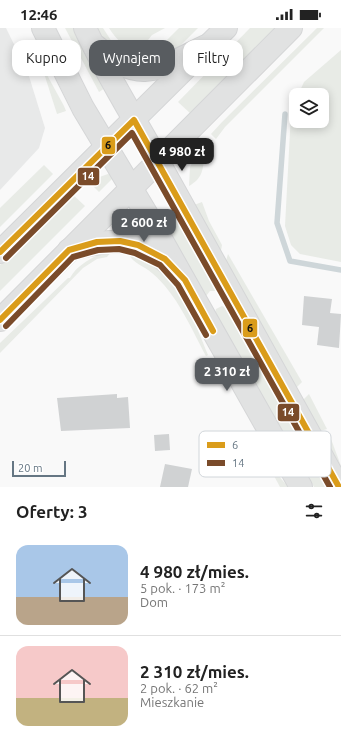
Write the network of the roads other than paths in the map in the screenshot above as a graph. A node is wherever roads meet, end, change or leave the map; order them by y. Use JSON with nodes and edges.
{"nodes":[{"id":1,"x":43,"y":28,"type":"edge"},
{"id":2,"x":226,"y":28,"type":"edge"},
{"id":3,"x":291,"y":28,"type":"edge"},
{"id":4,"x":88,"y":35,"type":"edge"},
{"id":5,"x":213,"y":40,"type":"edge"},
{"id":6,"x":183,"y":56,"type":"edge"},
{"id":7,"x":183,"y":70,"type":"edge"},
{"id":8,"x":134,"y":120,"type":"junction"},
{"id":9,"x":106,"y":148,"type":"junction"},
{"id":10,"x":158,"y":162,"type":"junction"},
{"id":11,"x":131,"y":189,"type":"junction"},
{"id":12,"x":69,"y":250,"type":"junction"},
{"id":13,"x":0,"y":252,"type":"edge"},
{"id":14,"x":185,"y":280,"type":"junction"},
{"id":15,"x":238,"y":308,"type":"junction"},
{"id":16,"x":206,"y":319,"type":"junction"},
{"id":17,"x":0,"y":320,"type":"edge"},
{"id":18,"x":269,"y":431,"type":"edge"},
{"id":19,"x":307,"y":431,"type":"edge"},
{"id":20,"x":331,"y":473,"type":"edge"},
{"id":21,"x":295,"y":477,"type":"edge"},
{"id":22,"x":301,"y":487,"type":"edge"},
{"id":23,"x":339,"y":487,"type":"edge"}],
"edges":[{"from":1,"to":9,"type":"street"},
{"from":2,"to":5,"type":"street"},
{"from":3,"to":10,"type":"street"},
{"from":4,"to":6,"type":"street"},
{"from":4,"to":8,"type":"street"},
{"from":7,"to":8,"type":"street"},
{"from":8,"to":9,"type":"street"},
{"from":8,"to":10,"type":"street"},
{"from":9,"to":11,"type":"street"},
{"from":9,"to":13,"type":"street"},
{"from":10,"to":11,"type":"street"},
{"from":10,"to":15,"type":"street"},
{"from":11,"to":12,"type":"street"},
{"from":11,"to":14,"type":"street"},
{"from":12,"to":14,"type":"street"},
{"from":12,"to":17,"type":"street"},
{"from":14,"to":16,"type":"street"},
{"from":15,"to":16,"type":"street"},
{"from":15,"to":19,"type":"street"},
{"from":16,"to":18,"type":"street"},
{"from":20,"to":23,"type":"street"},
{"from":21,"to":22,"type":"street"}]}
